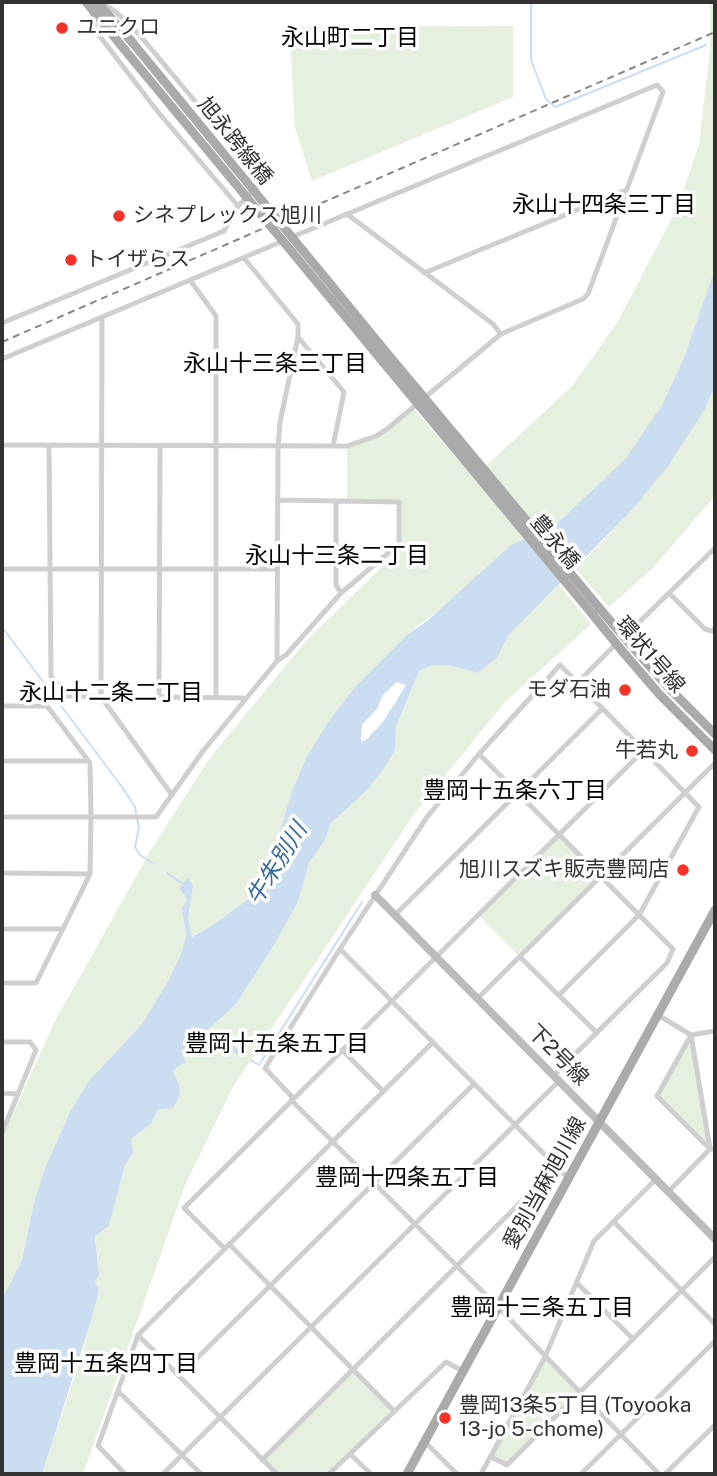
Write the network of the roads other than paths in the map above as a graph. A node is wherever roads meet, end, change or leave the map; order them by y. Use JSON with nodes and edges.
{"nodes":[{"id":1,"x":93,"y":3,"type":"edge"},
{"id":2,"x":626,"y":190,"type":"junction"},
{"id":3,"x":238,"y":206,"type":"junction"},
{"id":4,"x":347,"y":214,"type":"junction"},
{"id":5,"x":244,"y":258,"type":"junction"},
{"id":6,"x":424,"y":273,"type":"junction"},
{"id":7,"x":190,"y":280,"type":"junction"},
{"id":8,"x":102,"y":317,"type":"junction"},
{"id":9,"x":2,"y":323,"type":"edge"},
{"id":10,"x":501,"y":334,"type":"junction"},
{"id":11,"x":298,"y":337,"type":"junction"},
{"id":12,"x":2,"y":359,"type":"edge"},
{"id":13,"x":387,"y":360,"type":"junction"},
{"id":14,"x":421,"y":400,"type":"junction"},
{"id":15,"x":2,"y":445,"type":"edge"},
{"id":16,"x":49,"y":445,"type":"junction"},
{"id":17,"x":103,"y":445,"type":"junction"},
{"id":18,"x":160,"y":446,"type":"junction"},
{"id":19,"x":216,"y":446,"type":"junction"},
{"id":20,"x":333,"y":446,"type":"junction"},
{"id":21,"x":278,"y":447,"type":"junction"},
{"id":22,"x":277,"y":500,"type":"junction"},
{"id":23,"x":336,"y":501,"type":"junction"},
{"id":24,"x":715,"y":548,"type":"edge"},
{"id":25,"x":52,"y":568,"type":"junction"},
{"id":26,"x":215,"y":568,"type":"junction"},
{"id":27,"x":2,"y":569,"type":"edge"},
{"id":28,"x":103,"y":569,"type":"junction"},
{"id":29,"x":160,"y":569,"type":"junction"},
{"id":30,"x":277,"y":569,"type":"junction"},
{"id":31,"x":341,"y":593,"type":"junction"},
{"id":32,"x":669,"y":593,"type":"junction"},
{"id":33,"x":594,"y":609,"type":"junction"},
{"id":34,"x":715,"y":628,"type":"edge"},
{"id":35,"x":277,"y":661,"type":"junction"},
{"id":36,"x":577,"y":683,"type":"junction"},
{"id":37,"x":159,"y":696,"type":"junction"},
{"id":38,"x":216,"y":696,"type":"junction"},
{"id":39,"x":101,"y":697,"type":"junction"},
{"id":40,"x":244,"y":698,"type":"junction"},
{"id":41,"x":2,"y":706,"type":"edge"},
{"id":42,"x":602,"y":709,"type":"junction"},
{"id":43,"x":715,"y":734,"type":"edge"},
{"id":44,"x":715,"y":750,"type":"edge"},
{"id":45,"x":643,"y":751,"type":"junction"},
{"id":46,"x":479,"y":754,"type":"junction"},
{"id":47,"x":2,"y":761,"type":"edge"},
{"id":48,"x":88,"y":761,"type":"junction"},
{"id":49,"x":715,"y":763,"type":"edge"},
{"id":50,"x":517,"y":792,"type":"junction"},
{"id":51,"x":684,"y":793,"type":"junction"},
{"id":52,"x":172,"y":794,"type":"junction"},
{"id":53,"x":2,"y":817,"type":"edge"},
{"id":54,"x":91,"y":817,"type":"junction"},
{"id":55,"x":558,"y":834,"type":"junction"},
{"id":56,"x":2,"y":873,"type":"edge"},
{"id":57,"x":90,"y":874,"type":"junction"},
{"id":58,"x":601,"y":877,"type":"junction"},
{"id":59,"x":375,"y":895,"type":"junction"},
{"id":60,"x":715,"y":912,"type":"edge"},
{"id":61,"x":395,"y":915,"type":"junction"},
{"id":62,"x":639,"y":915,"type":"junction"},
{"id":63,"x":2,"y":929,"type":"edge"},
{"id":64,"x":63,"y":929,"type":"junction"},
{"id":65,"x":340,"y":949,"type":"junction"},
{"id":66,"x":435,"y":957,"type":"junction"},
{"id":67,"x":520,"y":957,"type":"junction"},
{"id":68,"x":2,"y":983,"type":"edge"},
{"id":69,"x":559,"y":995,"type":"junction"},
{"id":70,"x":477,"y":999,"type":"junction"},
{"id":71,"x":391,"y":1001,"type":"junction"},
{"id":72,"x":658,"y":1015,"type":"junction"},
{"id":73,"x":715,"y":1031,"type":"edge"},
{"id":74,"x":597,"y":1033,"type":"junction"},
{"id":75,"x":691,"y":1035,"type":"junction"},
{"id":76,"x":2,"y":1042,"type":"edge"},
{"id":77,"x":433,"y":1042,"type":"junction"},
{"id":78,"x":342,"y":1050,"type":"junction"},
{"id":79,"x":556,"y":1078,"type":"junction"},
{"id":80,"x":474,"y":1084,"type":"junction"},
{"id":81,"x":383,"y":1091,"type":"junction"},
{"id":82,"x":2,"y":1094,"type":"edge"},
{"id":83,"x":17,"y":1094,"type":"junction"},
{"id":84,"x":292,"y":1099,"type":"junction"},
{"id":85,"x":600,"y":1122,"type":"junction"},
{"id":86,"x":515,"y":1125,"type":"junction"},
{"id":87,"x":2,"y":1133,"type":"edge"},
{"id":88,"x":333,"y":1142,"type":"junction"},
{"id":89,"x":713,"y":1149,"type":"edge"},
{"id":90,"x":556,"y":1167,"type":"junction"},
{"id":91,"x":568,"y":1178,"type":"junction"},
{"id":92,"x":656,"y":1179,"type":"junction"},
{"id":93,"x":374,"y":1183,"type":"junction"},
{"id":94,"x":668,"y":1191,"type":"junction"},
{"id":95,"x":614,"y":1222,"type":"junction"},
{"id":96,"x":415,"y":1224,"type":"junction"},
{"id":97,"x":715,"y":1239,"type":"edge"},
{"id":98,"x":226,"y":1246,"type":"junction"},
{"id":99,"x":715,"y":1258,"type":"edge"},
{"id":100,"x":457,"y":1266,"type":"junction"},
{"id":101,"x":577,"y":1283,"type":"junction"},
{"id":102,"x":270,"y":1286,"type":"junction"},
{"id":103,"x":682,"y":1292,"type":"junction"},
{"id":104,"x":497,"y":1307,"type":"junction"},
{"id":105,"x":715,"y":1324,"type":"edge"},
{"id":106,"x":311,"y":1327,"type":"junction"},
{"id":107,"x":138,"y":1335,"type":"junction"},
{"id":108,"x":633,"y":1339,"type":"junction"},
{"id":109,"x":715,"y":1341,"type":"edge"},
{"id":110,"x":545,"y":1357,"type":"junction"},
{"id":111,"x":353,"y":1369,"type":"junction"},
{"id":112,"x":463,"y":1371,"type":"junction"},
{"id":113,"x":179,"y":1377,"type":"junction"},
{"id":114,"x":118,"y":1391,"type":"junction"},
{"id":115,"x":579,"y":1392,"type":"junction"},
{"id":116,"x":394,"y":1411,"type":"junction"},
{"id":117,"x":220,"y":1417,"type":"junction"},
{"id":118,"x":715,"y":1425,"type":"edge"},
{"id":119,"x":621,"y":1435,"type":"junction"},
{"id":120,"x":425,"y":1441,"type":"junction"},
{"id":121,"x":350,"y":1454,"type":"junction"},
{"id":122,"x":183,"y":1455,"type":"junction"},
{"id":123,"x":491,"y":1457,"type":"junction"},
{"id":124,"x":262,"y":1460,"type":"junction"},
{"id":125,"x":125,"y":1474,"type":"edge"},
{"id":126,"x":163,"y":1474,"type":"edge"},
{"id":127,"x":201,"y":1474,"type":"edge"},
{"id":128,"x":277,"y":1474,"type":"edge"},
{"id":129,"x":329,"y":1474,"type":"edge"},
{"id":130,"x":371,"y":1474,"type":"edge"},
{"id":131,"x":407,"y":1474,"type":"edge"},
{"id":132,"x":457,"y":1474,"type":"edge"},
{"id":133,"x":481,"y":1474,"type":"edge"},
{"id":134,"x":581,"y":1474,"type":"edge"},
{"id":135,"x":659,"y":1474,"type":"edge"},
{"id":136,"x":665,"y":1474,"type":"edge"}],
"edges":[{"from":1,"to":3,"type":"street"},
{"from":1,"to":3,"type":"street"},
{"from":1,"to":13,"type":"main road","name":"旭永跨線橋","bridge":true},
{"from":1,"to":13,"type":"main road","name":"旭永跨線橋","bridge":true},
{"from":2,"to":4,"type":"street"},
{"from":2,"to":6,"type":"street"},
{"from":2,"to":10,"type":"street"},
{"from":3,"to":9,"type":"street"},
{"from":4,"to":5,"type":"street"},
{"from":4,"to":6,"type":"street"},
{"from":5,"to":7,"type":"street"},
{"from":5,"to":11,"type":"street"},
{"from":6,"to":10,"type":"street"},
{"from":7,"to":8,"type":"street"},
{"from":7,"to":19,"type":"street"},
{"from":8,"to":12,"type":"street"},
{"from":8,"to":17,"type":"street"},
{"from":10,"to":14,"type":"street"},
{"from":11,"to":20,"type":"street"},
{"from":11,"to":21,"type":"street"},
{"from":13,"to":14,"type":"main road"},
{"from":14,"to":20,"type":"street"},
{"from":14,"to":33,"type":"main road","name":"豊永橋"},
{"from":15,"to":16,"type":"street"},
{"from":16,"to":17,"type":"street"},
{"from":16,"to":25,"type":"street"},
{"from":17,"to":18,"type":"street"},
{"from":17,"to":28,"type":"street"},
{"from":18,"to":19,"type":"street"},
{"from":18,"to":29,"type":"street"},
{"from":19,"to":21,"type":"street"},
{"from":19,"to":26,"type":"street"},
{"from":20,"to":21,"type":"street"},
{"from":21,"to":22,"type":"street"},
{"from":22,"to":23,"type":"street"},
{"from":22,"to":30,"type":"street"},
{"from":23,"to":31,"type":"street"},
{"from":23,"to":31,"type":"street"},
{"from":24,"to":32,"type":"street"},
{"from":25,"to":27,"type":"street"},
{"from":25,"to":28,"type":"street"},
{"from":25,"to":39,"type":"street"},
{"from":26,"to":29,"type":"street"},
{"from":26,"to":30,"type":"street"},
{"from":26,"to":38,"type":"street"},
{"from":28,"to":29,"type":"street"},
{"from":28,"to":39,"type":"street"},
{"from":29,"to":37,"type":"street"},
{"from":30,"to":35,"type":"street"},
{"from":31,"to":35,"type":"street"},
{"from":32,"to":34,"type":"street"},
{"from":32,"to":36,"type":"street"},
{"from":33,"to":43,"type":"main road","name":"環状1号線","bridge":true},
{"from":33,"to":44,"type":"main road","name":"環状1号線","bridge":true},
{"from":35,"to":40,"type":"street"},
{"from":36,"to":42,"type":"street"},
{"from":36,"to":46,"type":"street"},
{"from":37,"to":38,"type":"street"},
{"from":37,"to":39,"type":"street"},
{"from":38,"to":40,"type":"street"},
{"from":39,"to":52,"type":"street"},
{"from":40,"to":52,"type":"street"},
{"from":41,"to":48,"type":"street"},
{"from":42,"to":45,"type":"street"},
{"from":42,"to":50,"type":"street"},
{"from":45,"to":51,"type":"street"},
{"from":45,"to":55,"type":"street"},
{"from":46,"to":50,"type":"street"},
{"from":46,"to":59,"type":"street"},
{"from":47,"to":48,"type":"street"},
{"from":48,"to":54,"type":"street"},
{"from":49,"to":51,"type":"street"},
{"from":50,"to":55,"type":"street"},
{"from":50,"to":61,"type":"street"},
{"from":51,"to":58,"type":"street"},
{"from":51,"to":62,"type":"street"},
{"from":52,"to":54,"type":"street"},
{"from":53,"to":54,"type":"street"},
{"from":54,"to":57,"type":"street"},
{"from":55,"to":58,"type":"street"},
{"from":55,"to":66,"type":"street"},
{"from":56,"to":57,"type":"street"},
{"from":57,"to":64,"type":"street"},
{"from":58,"to":62,"type":"street"},
{"from":58,"to":67,"type":"street"},
{"from":59,"to":61,"type":"street","name":"下2号線"},
{"from":59,"to":65,"type":"street"},
{"from":60,"to":72,"type":"main road","name":"愛別当麻旭川線"},
{"from":61,"to":66,"type":"street","name":"下2号線"},
{"from":62,"to":69,"type":"street"},
{"from":62,"to":74,"type":"street"},
{"from":63,"to":64,"type":"street"},
{"from":64,"to":68,"type":"street"},
{"from":65,"to":71,"type":"street"},
{"from":65,"to":84,"type":"street"},
{"from":66,"to":70,"type":"street","name":"下2号線"},
{"from":66,"to":71,"type":"street"},
{"from":67,"to":69,"type":"street"},
{"from":67,"to":70,"type":"street"},
{"from":69,"to":74,"type":"street"},
{"from":70,"to":79,"type":"street","name":"下2号線"},
{"from":71,"to":77,"type":"street"},
{"from":71,"to":78,"type":"street"},
{"from":72,"to":75,"type":"street"},
{"from":72,"to":85,"type":"main road","name":"愛別当麻旭川線"},
{"from":73,"to":75,"type":"street"},
{"from":74,"to":79,"type":"street"},
{"from":75,"to":89,"type":"street"},
{"from":75,"to":89,"type":"street"},
{"from":76,"to":83,"type":"street"},
{"from":77,"to":80,"type":"street"},
{"from":77,"to":81,"type":"street"},
{"from":78,"to":81,"type":"street"},
{"from":78,"to":84,"type":"street"},
{"from":79,"to":85,"type":"street","name":"下2号線"},
{"from":79,"to":86,"type":"street"},
{"from":80,"to":86,"type":"street"},
{"from":80,"to":93,"type":"street"},
{"from":81,"to":88,"type":"street"},
{"from":82,"to":83,"type":"street"},
{"from":83,"to":87,"type":"street"},
{"from":84,"to":88,"type":"street"},
{"from":84,"to":98,"type":"street"},
{"from":85,"to":91,"type":"main road","name":"愛別当麻旭川線"},
{"from":85,"to":92,"type":"street","name":"下2号線"},
{"from":86,"to":90,"type":"street"},
{"from":86,"to":96,"type":"street"},
{"from":88,"to":93,"type":"street"},
{"from":88,"to":98,"type":"street"},
{"from":89,"to":94,"type":"street"},
{"from":90,"to":91,"type":"street"},
{"from":90,"to":100,"type":"street"},
{"from":91,"to":104,"type":"main road","name":"愛別当麻旭川線"},
{"from":92,"to":94,"type":"street","name":"下2号線"},
{"from":92,"to":95,"type":"street"},
{"from":93,"to":96,"type":"street"},
{"from":93,"to":102,"type":"street"},
{"from":94,"to":97,"type":"street","name":"下2号線"},
{"from":95,"to":101,"type":"street"},
{"from":95,"to":103,"type":"street"},
{"from":96,"to":100,"type":"street"},
{"from":96,"to":106,"type":"street"},
{"from":98,"to":102,"type":"street"},
{"from":98,"to":107,"type":"street"},
{"from":99,"to":103,"type":"street"},
{"from":100,"to":104,"type":"street"},
{"from":100,"to":111,"type":"street"},
{"from":101,"to":108,"type":"street"},
{"from":101,"to":110,"type":"street"},
{"from":102,"to":106,"type":"street"},
{"from":102,"to":113,"type":"street"},
{"from":103,"to":105,"type":"street"},
{"from":103,"to":108,"type":"street"},
{"from":104,"to":110,"type":"street"},
{"from":104,"to":112,"type":"main road","name":"愛別当麻旭川線"},
{"from":106,"to":111,"type":"street"},
{"from":106,"to":117,"type":"street"},
{"from":107,"to":113,"type":"street"},
{"from":107,"to":114,"type":"street"},
{"from":108,"to":115,"type":"street"},
{"from":109,"to":119,"type":"street"},
{"from":110,"to":115,"type":"street"},
{"from":110,"to":123,"type":"street"},
{"from":111,"to":116,"type":"street"},
{"from":111,"to":124,"type":"street"},
{"from":112,"to":116,"type":"street"},
{"from":112,"to":120,"type":"main road","name":"愛別当麻旭川線"},
{"from":113,"to":117,"type":"street"},
{"from":114,"to":122,"type":"street"},
{"from":114,"to":125,"type":"street"},
{"from":115,"to":119,"type":"street"},
{"from":115,"to":123,"type":"street"},
{"from":116,"to":121,"type":"street"},
{"from":117,"to":122,"type":"street"},
{"from":117,"to":124,"type":"street"},
{"from":118,"to":136,"type":"street"},
{"from":119,"to":134,"type":"street"},
{"from":119,"to":135,"type":"street"},
{"from":120,"to":131,"type":"main road","name":"愛別当麻旭川線"},
{"from":120,"to":132,"type":"street"},
{"from":121,"to":129,"type":"street"},
{"from":121,"to":130,"type":"street"},
{"from":122,"to":126,"type":"street"},
{"from":122,"to":127,"type":"street"},
{"from":123,"to":133,"type":"street"},
{"from":124,"to":128,"type":"street"}]}
